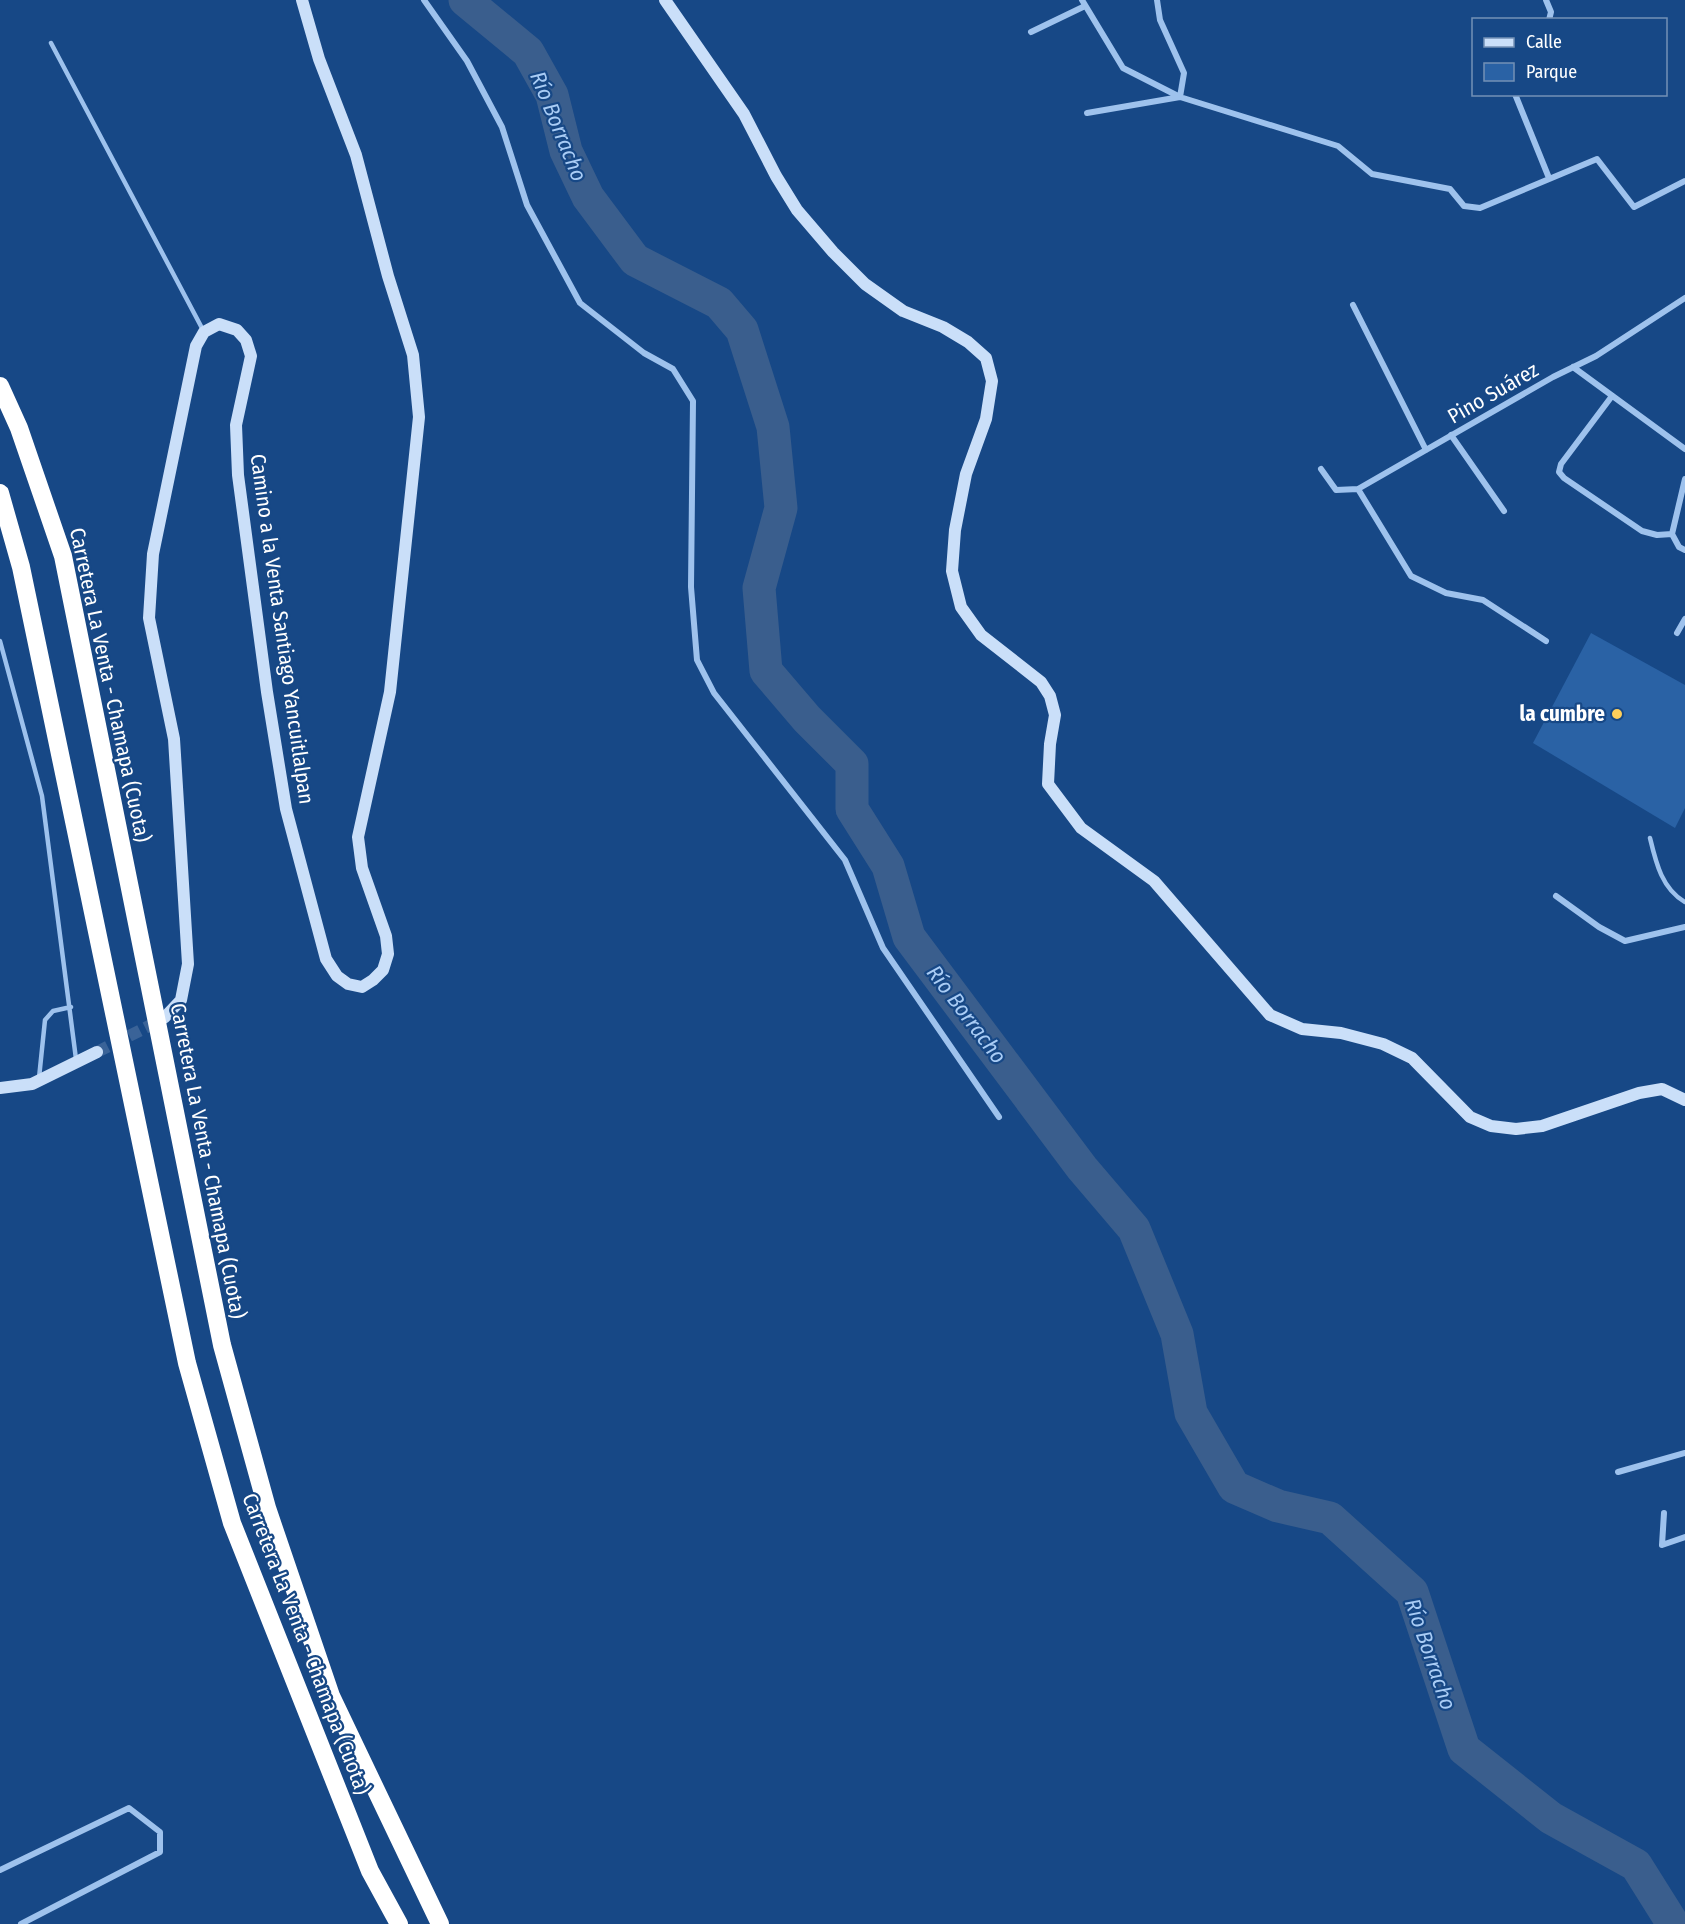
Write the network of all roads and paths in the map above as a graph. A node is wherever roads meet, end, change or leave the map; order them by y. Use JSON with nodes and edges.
{"nodes":[{"id":1,"x":302,"y":0,"type":"edge"},
{"id":2,"x":424,"y":0,"type":"edge"},
{"id":3,"x":665,"y":0,"type":"edge"},
{"id":4,"x":1156,"y":0,"type":"edge"},
{"id":5,"x":1546,"y":0,"type":"edge"},
{"id":6,"x":1084,"y":3,"type":"edge"},
{"id":7,"x":1550,"y":18,"type":"edge"},
{"id":8,"x":1031,"y":32,"type":"dead end"},
{"id":9,"x":51,"y":43,"type":"dead end"},
{"id":10,"x":1516,"y":96,"type":"edge"},
{"id":11,"x":1180,"y":97,"type":"junction"},
{"id":12,"x":1087,"y":113,"type":"dead end"},
{"id":13,"x":1549,"y":178,"type":"junction"},
{"id":14,"x":1685,"y":181,"type":"edge"},
{"id":15,"x":1685,"y":298,"type":"edge"},
{"id":16,"x":1353,"y":305,"type":"dead end"},
{"id":17,"x":204,"y":332,"type":"junction"},
{"id":18,"x":1573,"y":367,"type":"junction"},
{"id":19,"x":0,"y":386,"type":"edge"},
{"id":20,"x":1612,"y":396,"type":"junction"},
{"id":21,"x":1451,"y":435,"type":"junction"},
{"id":22,"x":1685,"y":449,"type":"edge"},
{"id":23,"x":1426,"y":450,"type":"junction"},
{"id":24,"x":1321,"y":469,"type":"dead end"},
{"id":25,"x":1685,"y":478,"type":"edge"},
{"id":26,"x":1358,"y":489,"type":"junction"},
{"id":27,"x":0,"y":493,"type":"edge"},
{"id":28,"x":1504,"y":511,"type":"dead end"},
{"id":29,"x":1672,"y":534,"type":"junction"},
{"id":30,"x":1685,"y":550,"type":"edge"},
{"id":31,"x":1685,"y":619,"type":"edge"},
{"id":32,"x":1677,"y":633,"type":"dead end"},
{"id":33,"x":0,"y":641,"type":"edge"},
{"id":34,"x":1546,"y":641,"type":"dead end"},
{"id":35,"x":1650,"y":838,"type":"dead end"},
{"id":36,"x":1556,"y":896,"type":"dead end"},
{"id":37,"x":1685,"y":902,"type":"edge"},
{"id":38,"x":1685,"y":927,"type":"edge"},
{"id":39,"x":71,"y":1006,"type":"junction"},
{"id":40,"x":164,"y":1018,"type":"tunnel mouth"},
{"id":41,"x":97,"y":1052,"type":"tunnel mouth"},
{"id":42,"x":76,"y":1062,"type":"junction"},
{"id":43,"x":39,"y":1081,"type":"junction"},
{"id":44,"x":0,"y":1088,"type":"edge"},
{"id":45,"x":1685,"y":1100,"type":"edge"},
{"id":46,"x":999,"y":1117,"type":"dead end"},
{"id":47,"x":1685,"y":1453,"type":"edge"},
{"id":48,"x":1618,"y":1472,"type":"dead end"},
{"id":49,"x":1664,"y":1513,"type":"dead end"},
{"id":50,"x":1685,"y":1537,"type":"edge"},
{"id":51,"x":0,"y":1870,"type":"edge"},
{"id":52,"x":21,"y":1924,"type":"edge"},
{"id":53,"x":399,"y":1924,"type":"edge"},
{"id":54,"x":440,"y":1924,"type":"edge"}],
"edges":[{"from":1,"to":17,"type":"main road","name":"Camino a la Venta Santiago Yancuitlalpan"},
{"from":2,"to":46,"type":"street"},
{"from":3,"to":45,"type":"main road"},
{"from":4,"to":11,"type":"street"},
{"from":5,"to":7,"type":"street"},
{"from":6,"to":8,"type":"street"},
{"from":6,"to":11,"type":"street"},
{"from":9,"to":17,"type":"lane"},
{"from":10,"to":13,"type":"street"},
{"from":11,"to":12,"type":"street"},
{"from":11,"to":13,"type":"street"},
{"from":13,"to":14,"type":"street"},
{"from":15,"to":18,"type":"street","name":"Pino Suárez"},
{"from":16,"to":23,"type":"street"},
{"from":17,"to":40,"type":"main road"},
{"from":18,"to":20,"type":"street"},
{"from":18,"to":21,"type":"street","name":"Pino Suárez"},
{"from":19,"to":54,"type":"highway","name":"Carretera La Venta - Chamapa (Cuota)"},
{"from":20,"to":22,"type":"street"},
{"from":20,"to":29,"type":"street"},
{"from":21,"to":23,"type":"street","name":"Pino Suárez"},
{"from":21,"to":28,"type":"street"},
{"from":23,"to":26,"type":"street","name":"Pino Suárez"},
{"from":24,"to":26,"type":"street"},
{"from":25,"to":29,"type":"street"},
{"from":26,"to":34,"type":"street"},
{"from":27,"to":53,"type":"highway","name":"Carretera La Venta - Chamapa (Cuota)"},
{"from":29,"to":30,"type":"street"},
{"from":31,"to":32,"type":"street"},
{"from":33,"to":39,"type":"lane"},
{"from":35,"to":37,"type":"lane"},
{"from":36,"to":38,"type":"street"},
{"from":39,"to":42,"type":"lane"},
{"from":39,"to":43,"type":"lane"},
{"from":41,"to":42,"type":"main road"},
{"from":42,"to":43,"type":"main road"},
{"from":43,"to":44,"type":"main road"},
{"from":47,"to":48,"type":"street"},
{"from":49,"to":50,"type":"street"},
{"from":51,"to":52,"type":"street"}]}
